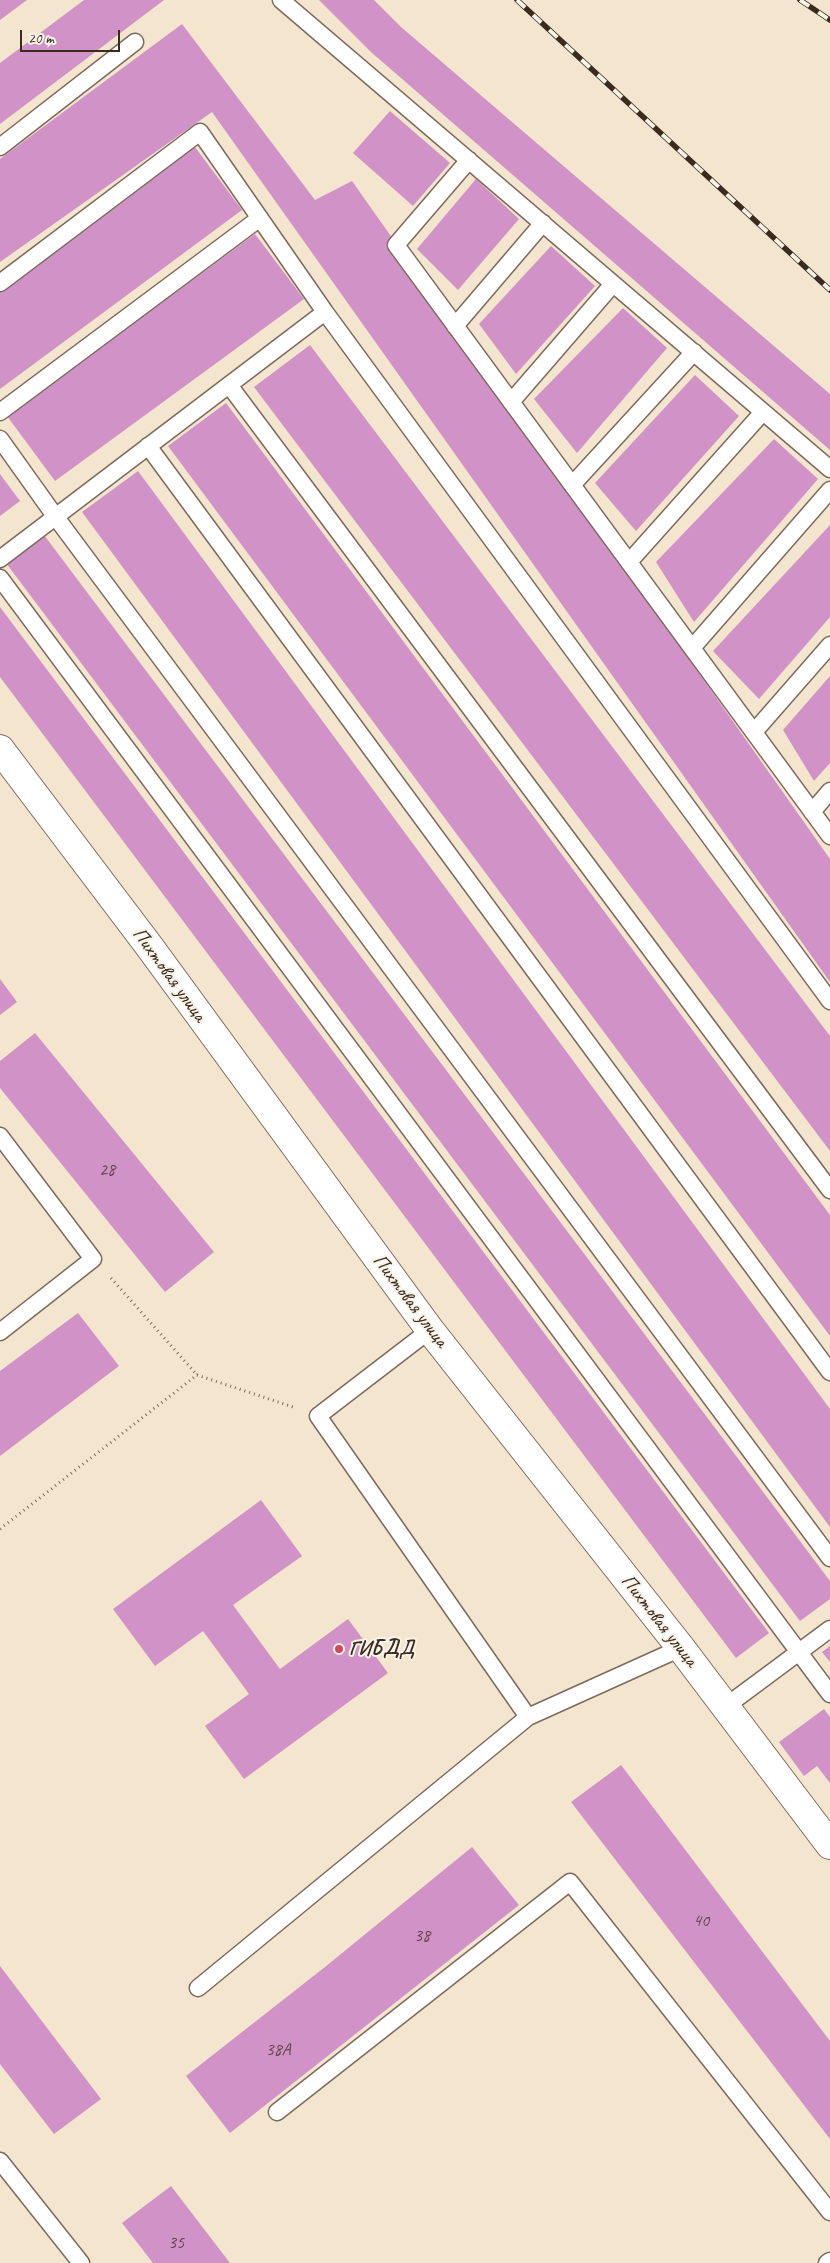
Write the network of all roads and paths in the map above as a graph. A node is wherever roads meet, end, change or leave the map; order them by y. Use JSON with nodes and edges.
{"nodes":[{"id":1,"x":281,"y":0,"type":"edge"},
{"id":2,"x":135,"y":42,"type":"dead end"},
{"id":3,"x":0,"y":147,"type":"edge"},
{"id":4,"x":468,"y":160,"type":"junction"},
{"id":5,"x":260,"y":218,"type":"junction"},
{"id":6,"x":543,"y":223,"type":"junction"},
{"id":7,"x":0,"y":283,"type":"edge"},
{"id":8,"x":613,"y":284,"type":"junction"},
{"id":9,"x":325,"y":312,"type":"junction"},
{"id":10,"x":455,"y":326,"type":"junction"},
{"id":11,"x":694,"y":352,"type":"junction"},
{"id":12,"x":229,"y":385,"type":"junction"},
{"id":13,"x":511,"y":402,"type":"junction"},
{"id":14,"x":0,"y":412,"type":"edge"},
{"id":15,"x":763,"y":412,"type":"junction"},
{"id":16,"x":0,"y":439,"type":"edge"},
{"id":17,"x":148,"y":446,"type":"junction"},
{"id":18,"x":830,"y":469,"type":"edge"},
{"id":19,"x":572,"y":485,"type":"junction"},
{"id":20,"x":830,"y":490,"type":"edge"},
{"id":21,"x":55,"y":516,"type":"junction"},
{"id":22,"x":0,"y":558,"type":"edge"},
{"id":23,"x":629,"y":562,"type":"junction"},
{"id":24,"x":0,"y":578,"type":"edge"},
{"id":25,"x":830,"y":644,"type":"edge"},
{"id":26,"x":692,"y":648,"type":"junction"},
{"id":27,"x":754,"y":732,"type":"junction"},
{"id":28,"x":0,"y":750,"type":"edge"},
{"id":29,"x":830,"y":791,"type":"edge"},
{"id":30,"x":812,"y":812,"type":"junction"},
{"id":31,"x":830,"y":836,"type":"edge"},
{"id":32,"x":830,"y":1001,"type":"edge"},
{"id":33,"x":0,"y":1136,"type":"edge"},
{"id":34,"x":830,"y":1190,"type":"edge"},
{"id":35,"x":94,"y":1259,"type":"junction"},
{"id":36,"x":430,"y":1330,"type":"junction"},
{"id":37,"x":0,"y":1332,"type":"edge"},
{"id":38,"x":830,"y":1372,"type":"edge"},
{"id":39,"x":197,"y":1375,"type":"junction"},
{"id":40,"x":318,"y":1416,"type":"junction"},
{"id":41,"x":0,"y":1529,"type":"edge"},
{"id":42,"x":830,"y":1558,"type":"edge"},
{"id":43,"x":830,"y":1629,"type":"edge"},
{"id":44,"x":681,"y":1648,"type":"junction"},
{"id":45,"x":798,"y":1653,"type":"junction"},
{"id":46,"x":830,"y":1694,"type":"edge"},
{"id":47,"x":725,"y":1707,"type":"junction"},
{"id":48,"x":528,"y":1717,"type":"junction"},
{"id":49,"x":830,"y":1845,"type":"edge"},
{"id":50,"x":198,"y":1988,"type":"dead end"},
{"id":51,"x":277,"y":2112,"type":"dead end"},
{"id":52,"x":0,"y":2161,"type":"edge"},
{"id":53,"x":830,"y":2212,"type":"edge"},
{"id":54,"x":81,"y":2263,"type":"edge"}],
"edges":[{"from":1,"to":4,"type":"lane"},
{"from":2,"to":3,"type":"lane"},
{"from":4,"to":6,"type":"lane"},
{"from":4,"to":10,"type":"lane"},
{"from":5,"to":7,"type":"lane"},
{"from":5,"to":9,"type":"lane"},
{"from":5,"to":14,"type":"lane"},
{"from":6,"to":8,"type":"lane"},
{"from":6,"to":10,"type":"lane"},
{"from":8,"to":11,"type":"lane"},
{"from":8,"to":13,"type":"lane"},
{"from":9,"to":12,"type":"lane"},
{"from":9,"to":32,"type":"lane"},
{"from":10,"to":13,"type":"lane"},
{"from":11,"to":15,"type":"lane"},
{"from":11,"to":19,"type":"lane"},
{"from":12,"to":17,"type":"lane"},
{"from":12,"to":34,"type":"lane"},
{"from":13,"to":19,"type":"lane"},
{"from":15,"to":18,"type":"lane"},
{"from":15,"to":23,"type":"lane"},
{"from":16,"to":21,"type":"lane"},
{"from":17,"to":21,"type":"lane"},
{"from":17,"to":38,"type":"lane"},
{"from":19,"to":23,"type":"lane"},
{"from":20,"to":26,"type":"lane"},
{"from":21,"to":22,"type":"lane"},
{"from":21,"to":42,"type":"lane"},
{"from":23,"to":26,"type":"lane"},
{"from":24,"to":45,"type":"lane"},
{"from":25,"to":27,"type":"lane"},
{"from":26,"to":27,"type":"lane"},
{"from":27,"to":30,"type":"lane"},
{"from":28,"to":36,"type":"street","name":"Пихтовая улица"},
{"from":29,"to":30,"type":"lane"},
{"from":30,"to":31,"type":"lane"},
{"from":33,"to":35,"type":"lane"},
{"from":35,"to":37,"type":"lane"},
{"from":35,"to":39,"type":"path"},
{"from":36,"to":40,"type":"lane"},
{"from":36,"to":44,"type":"street","name":"Пихтовая улица"},
{"from":39,"to":40,"type":"path"},
{"from":39,"to":41,"type":"path"},
{"from":40,"to":48,"type":"lane"},
{"from":43,"to":45,"type":"lane"},
{"from":44,"to":47,"type":"street","name":"Пихтовая улица"},
{"from":44,"to":48,"type":"lane"},
{"from":45,"to":46,"type":"lane"},
{"from":45,"to":47,"type":"lane"},
{"from":47,"to":49,"type":"street","name":"Пихтовая улица"},
{"from":48,"to":50,"type":"lane"},
{"from":51,"to":53,"type":"lane"},
{"from":52,"to":54,"type":"lane"}]}
